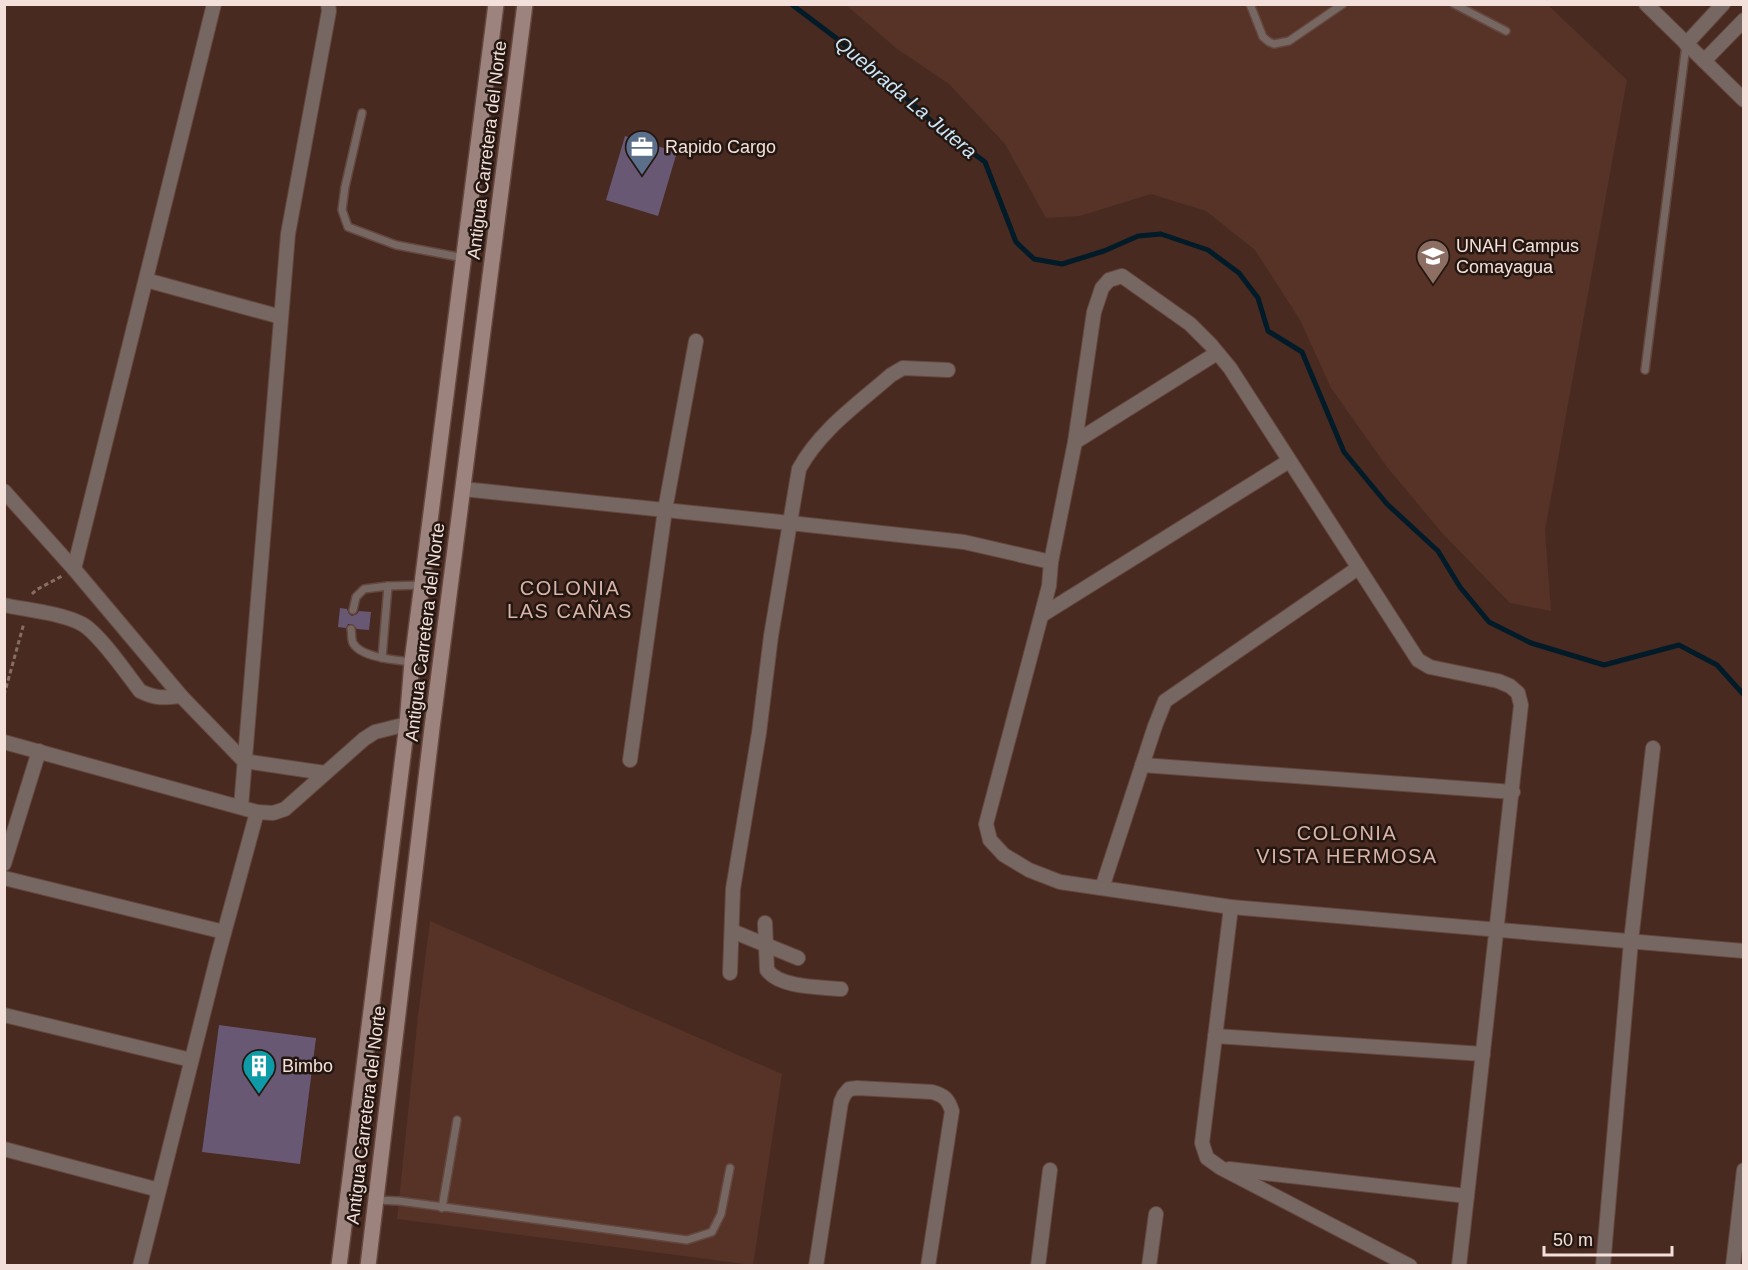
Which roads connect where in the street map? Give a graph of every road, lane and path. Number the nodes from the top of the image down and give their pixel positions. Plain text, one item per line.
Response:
1 (214, 4) edge
2 (328, 4) edge
3 (496, 4) edge
4 (525, 4) edge
5 (1250, 4) edge
6 (1343, 4) edge
7 (1454, 4) edge
8 (1646, 4) edge
9 (1723, 4) edge
10 (1743, 20) edge
11 (1506, 31) dead end
12 (1686, 44) junction
13 (1704, 61) junction
14 (1743, 100) edge
15 (362, 113) dead end
16 (464, 258) junction
17 (146, 280) junction
18 (281, 317) junction
19 (696, 340) dead end
20 (1218, 353) junction
21 (948, 370) dead end
22 (1645, 370) dead end
23 (1074, 442) junction
24 (1289, 461) junction
25 (463, 489) junction
26 (4, 491) edge
27 (665, 510) junction
28 (790, 523) junction
29 (1051, 562) junction
30 (1358, 568) junction
31 (74, 569) junction
32 (422, 585) junction
33 (388, 586) junction
34 (4, 605) edge
35 (27, 610) junction
36 (353, 610) dead end
37 (1042, 615) junction
38 (351, 629) dead end
39 (382, 658) junction
40 (412, 662) junction
41 (4, 695) edge
42 (181, 696) junction
43 (406, 724) junction
44 (4, 742) edge
45 (1653, 748) dead end
46 (39, 752) junction
47 (630, 760) dead end
48 (244, 761) junction
49 (1142, 765) junction
50 (325, 773) junction
51 (1513, 792) junction
52 (241, 807) junction
53 (257, 812) junction
54 (4, 864) edge
55 (4, 878) edge
56 (1102, 888) junction
57 (1231, 907) junction
58 (765, 923) dead end
59 (1497, 929) junction
60 (732, 931) junction
61 (224, 932) junction
62 (1631, 941) junction
63 (766, 944) junction
64 (1743, 951) edge
65 (798, 958) dead end
66 (730, 973) dead end
67 (840, 989) dead end
68 (4, 1015) edge
69 (1215, 1036) junction
70 (1483, 1054) junction
71 (191, 1060) junction
72 (457, 1120) dead end
73 (4, 1149) edge
74 (730, 1168) dead end
75 (1221, 1168) junction
76 (1050, 1170) dead end
77 (1743, 1170) edge
78 (159, 1190) junction
79 (1467, 1196) junction
80 (376, 1200) junction
81 (442, 1208) junction
82 (1156, 1214) dead end
83 (140, 1266) edge
84 (339, 1266) edge
85 (368, 1266) edge
86 (816, 1266) edge
87 (928, 1266) edge
88 (1038, 1266) edge
89 (1149, 1266) edge
90 (1410, 1266) edge
91 (1459, 1266) edge
92 (1603, 1266) edge
93 (1733, 1266) edge

1 - 17 street
2 - 18 street
3 - 16 main road, Antigua Carretera del Norte
4 - 25 main road, Antigua Carretera del Norte
5 - 6 lane
7 - 11 lane
8 - 12 street
9 - 12 street
10 - 13 street
12 - 13 street
12 - 22 lane
13 - 14 street
15 - 16 lane
16 - 32 main road, Antigua Carretera del Norte
17 - 18 street
17 - 31 street
18 - 48 street
19 - 27 street
20 - 23 street
20 - 23 street
20 - 24 street
21 - 28 street
23 - 29 street
24 - 30 street
24 - 37 street
25 - 27 street
25 - 80 main road, Antigua Carretera del Norte
26 - 31 street
27 - 28 street
27 - 47 street
28 - 29 street
28 - 60 street
29 - 37 street
30 - 49 street
30 - 51 street
31 - 35 path
31 - 42 street
32 - 33 lane
32 - 40 main road, Antigua Carretera del Norte
33 - 36 lane
33 - 39 lane
34 - 35 street
35 - 41 path
35 - 42 street
37 - 56 street
38 - 39 lane
39 - 40 lane
40 - 43 main road, Antigua Carretera del Norte
42 - 48 street
43 - 50 street
43 - 84 main road, Antigua Carretera del Norte
44 - 46 street
45 - 62 street
46 - 52 street
46 - 54 street
48 - 50 street
48 - 52 street
49 - 51 street
49 - 56 street
50 - 53 street
51 - 59 street
52 - 53 street
53 - 61 street
55 - 61 street
56 - 57 street
57 - 59 street
57 - 69 street
58 - 63 street
59 - 62 street
59 - 70 street
60 - 63 street
60 - 66 street
61 - 71 street
62 - 64 street
62 - 92 street
63 - 65 street
63 - 67 street
68 - 71 street
69 - 70 street
69 - 75 street
70 - 79 street
71 - 78 street
72 - 81 lane
73 - 78 street
74 - 81 lane
75 - 79 street
75 - 90 street
76 - 88 street
77 - 93 street
78 - 83 street
79 - 91 street
80 - 81 lane
80 - 85 main road, Antigua Carretera del Norte
82 - 89 street
86 - 87 street

